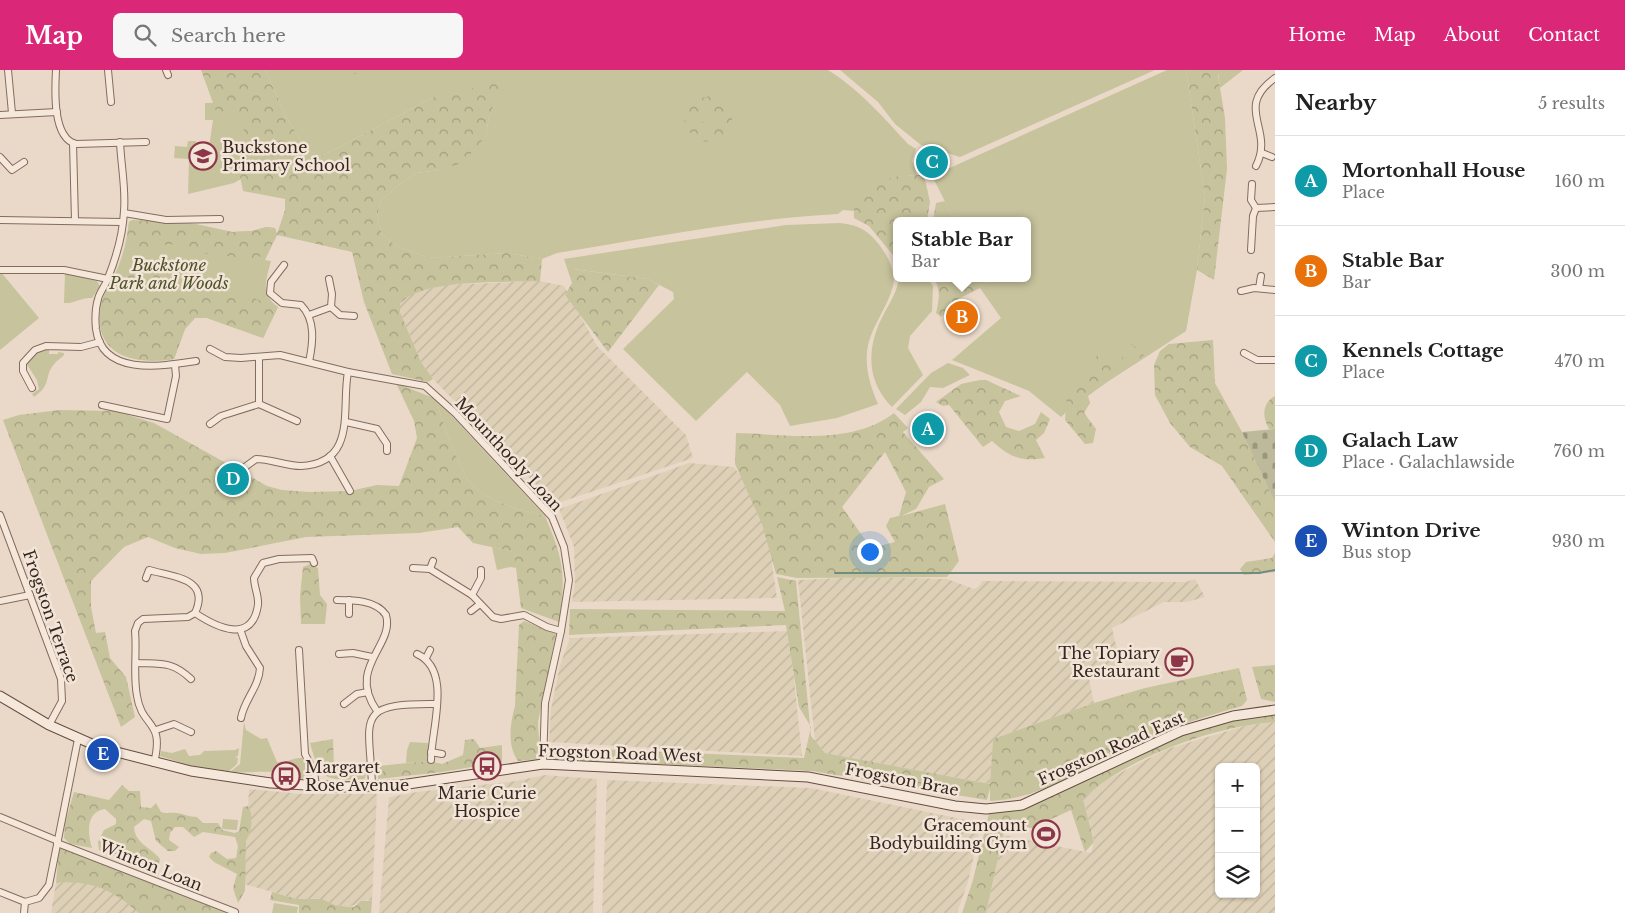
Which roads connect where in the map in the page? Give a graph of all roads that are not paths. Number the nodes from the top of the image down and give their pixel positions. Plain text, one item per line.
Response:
1 (8, 70) edge
2 (56, 70) edge
3 (108, 70) edge
4 (1275, 78) edge
5 (111, 102) dead end
6 (57, 112) junction
7 (12, 113) junction
8 (0, 115) edge
9 (120, 142) junction
10 (146, 142) dead end
11 (73, 143) junction
12 (1262, 153) junction
13 (0, 157) edge
14 (1272, 157) dead end
15 (24, 162) dead end
16 (1256, 166) dead end
17 (1252, 184) dead end
18 (1275, 207) edge
19 (1256, 208) junction
20 (124, 213) junction
21 (0, 220) edge
22 (221, 220) dead end
23 (75, 221) junction
24 (122, 222) junction
25 (1251, 250) dead end
26 (284, 265) dead end
27 (0, 270) edge
28 (1261, 276) dead end
29 (108, 279) junction
30 (330, 279) dead end
31 (1259, 288) junction
32 (1275, 290) edge
33 (1241, 291) dead end
34 (331, 307) junction
35 (309, 315) junction
36 (354, 316) dead end
37 (100, 342) junction
38 (210, 349) dead end
39 (1244, 353) dead end
40 (259, 357) junction
41 (1275, 360) edge
42 (196, 361) dead end
43 (309, 362) junction
44 (175, 365) junction
45 (348, 372) junction
46 (32, 388) dead end
47 (259, 404) junction
48 (102, 405) dead end
49 (297, 422) dead end
50 (346, 422) junction
51 (210, 424) dead end
52 (387, 451) dead end
53 (330, 456) junction
54 (245, 467) dead end
55 (350, 491) dead end
56 (0, 515) edge
57 (434, 561) dead end
58 (314, 563) dead end
59 (413, 568) dead end
60 (430, 568) junction
61 (481, 570) dead end
62 (146, 578) dead end
63 (30, 595) junction
64 (472, 595) junction
65 (337, 600) dead end
66 (349, 600) junction
67 (0, 601) edge
68 (480, 604) junction
69 (471, 611) dead end
70 (195, 613) junction
71 (349, 614) dead end
72 (240, 629) junction
73 (561, 631) junction
74 (299, 650) dead end
75 (430, 650) dead end
76 (417, 654) dead end
77 (344, 655) dead end
78 (372, 657) junction
79 (426, 658) junction
80 (137, 663) junction
81 (192, 679) dead end
82 (368, 692) junction
83 (0, 696) edge
84 (344, 704) dead end
85 (436, 704) junction
86 (1275, 710) edge
87 (377, 711) junction
88 (241, 718) dead end
89 (49, 725) junction
90 (156, 730) junction
91 (191, 732) dead end
92 (78, 739) junction
93 (431, 752) junction
94 (442, 754) dead end
95 (431, 760) dead end
96 (154, 763) junction
97 (543, 764) junction
98 (808, 777) joint
99 (316, 786) junction
100 (372, 786) junction
101 (990, 809) joint
102 (0, 817) edge
103 (57, 842) junction
104 (0, 892) edge
105 (25, 902) junction
106 (235, 912) edge
107 (24, 913) edge

1 - 7 street
2 - 6 street
3 - 5 street
4 - 12 street
6 - 7 street
6 - 11 street
7 - 8 street
9 - 10 street
9 - 11 street
9 - 20 street
11 - 23 street
12 - 14 street
12 - 16 street
13 - 15 street
17 - 19 street
18 - 19 street
19 - 25 street
20 - 22 street
20 - 24 street
21 - 23 street
23 - 24 street
24 - 29 street
26 - 35 street
27 - 29 street
28 - 31 street
29 - 37 street
30 - 34 street
31 - 32 street
31 - 33 street
34 - 35 street
34 - 36 street
35 - 43 street
37 - 44 street
37 - 46 street
38 - 40 street, Mounthooly Loan
39 - 41 street
40 - 43 street, Mounthooly Loan
40 - 47 street
42 - 44 street
43 - 45 street, Mounthooly Loan
44 - 48 street
45 - 50 street
45 - 73 street, Mounthooly Loan
47 - 49 street
47 - 51 street
50 - 52 street
50 - 53 street
53 - 54 street
53 - 55 street
56 - 63 street, Frogston Terrace
57 - 60 street
58 - 72 street
59 - 60 street
60 - 64 street
61 - 64 street
62 - 70 street
63 - 67 street
63 - 89 street, Frogston Terrace
64 - 68 street
65 - 66 street
66 - 71 street
66 - 78 street
68 - 69 street
68 - 73 street
70 - 72 street
70 - 80 street
72 - 88 street
73 - 97 street, Mounthooly Loan
74 - 99 street
75 - 79 street
76 - 79 street
77 - 78 street
78 - 82 street
79 - 85 street
80 - 81 street
80 - 90 street
82 - 84 street
82 - 87 street
83 - 89 main road, Frogston Road West
85 - 87 street
85 - 93 street
86 - 101 main road, Frogston Road East
87 - 100 street
89 - 92 main road, Frogston Road West
90 - 91 street
90 - 96 street
92 - 96 main road, Frogston Road West
92 - 103 street
93 - 94 street
93 - 95 street
96 - 99 main road, Frogston Road West
97 - 98 main road, Frogston Road West
97 - 100 main road, Frogston Road West
98 - 101 main road, Frogston Brae
99 - 100 main road, Frogston Road West
102 - 103 street, Winton Loan
103 - 105 street
103 - 106 street, Winton Loan
104 - 105 street
105 - 107 street

